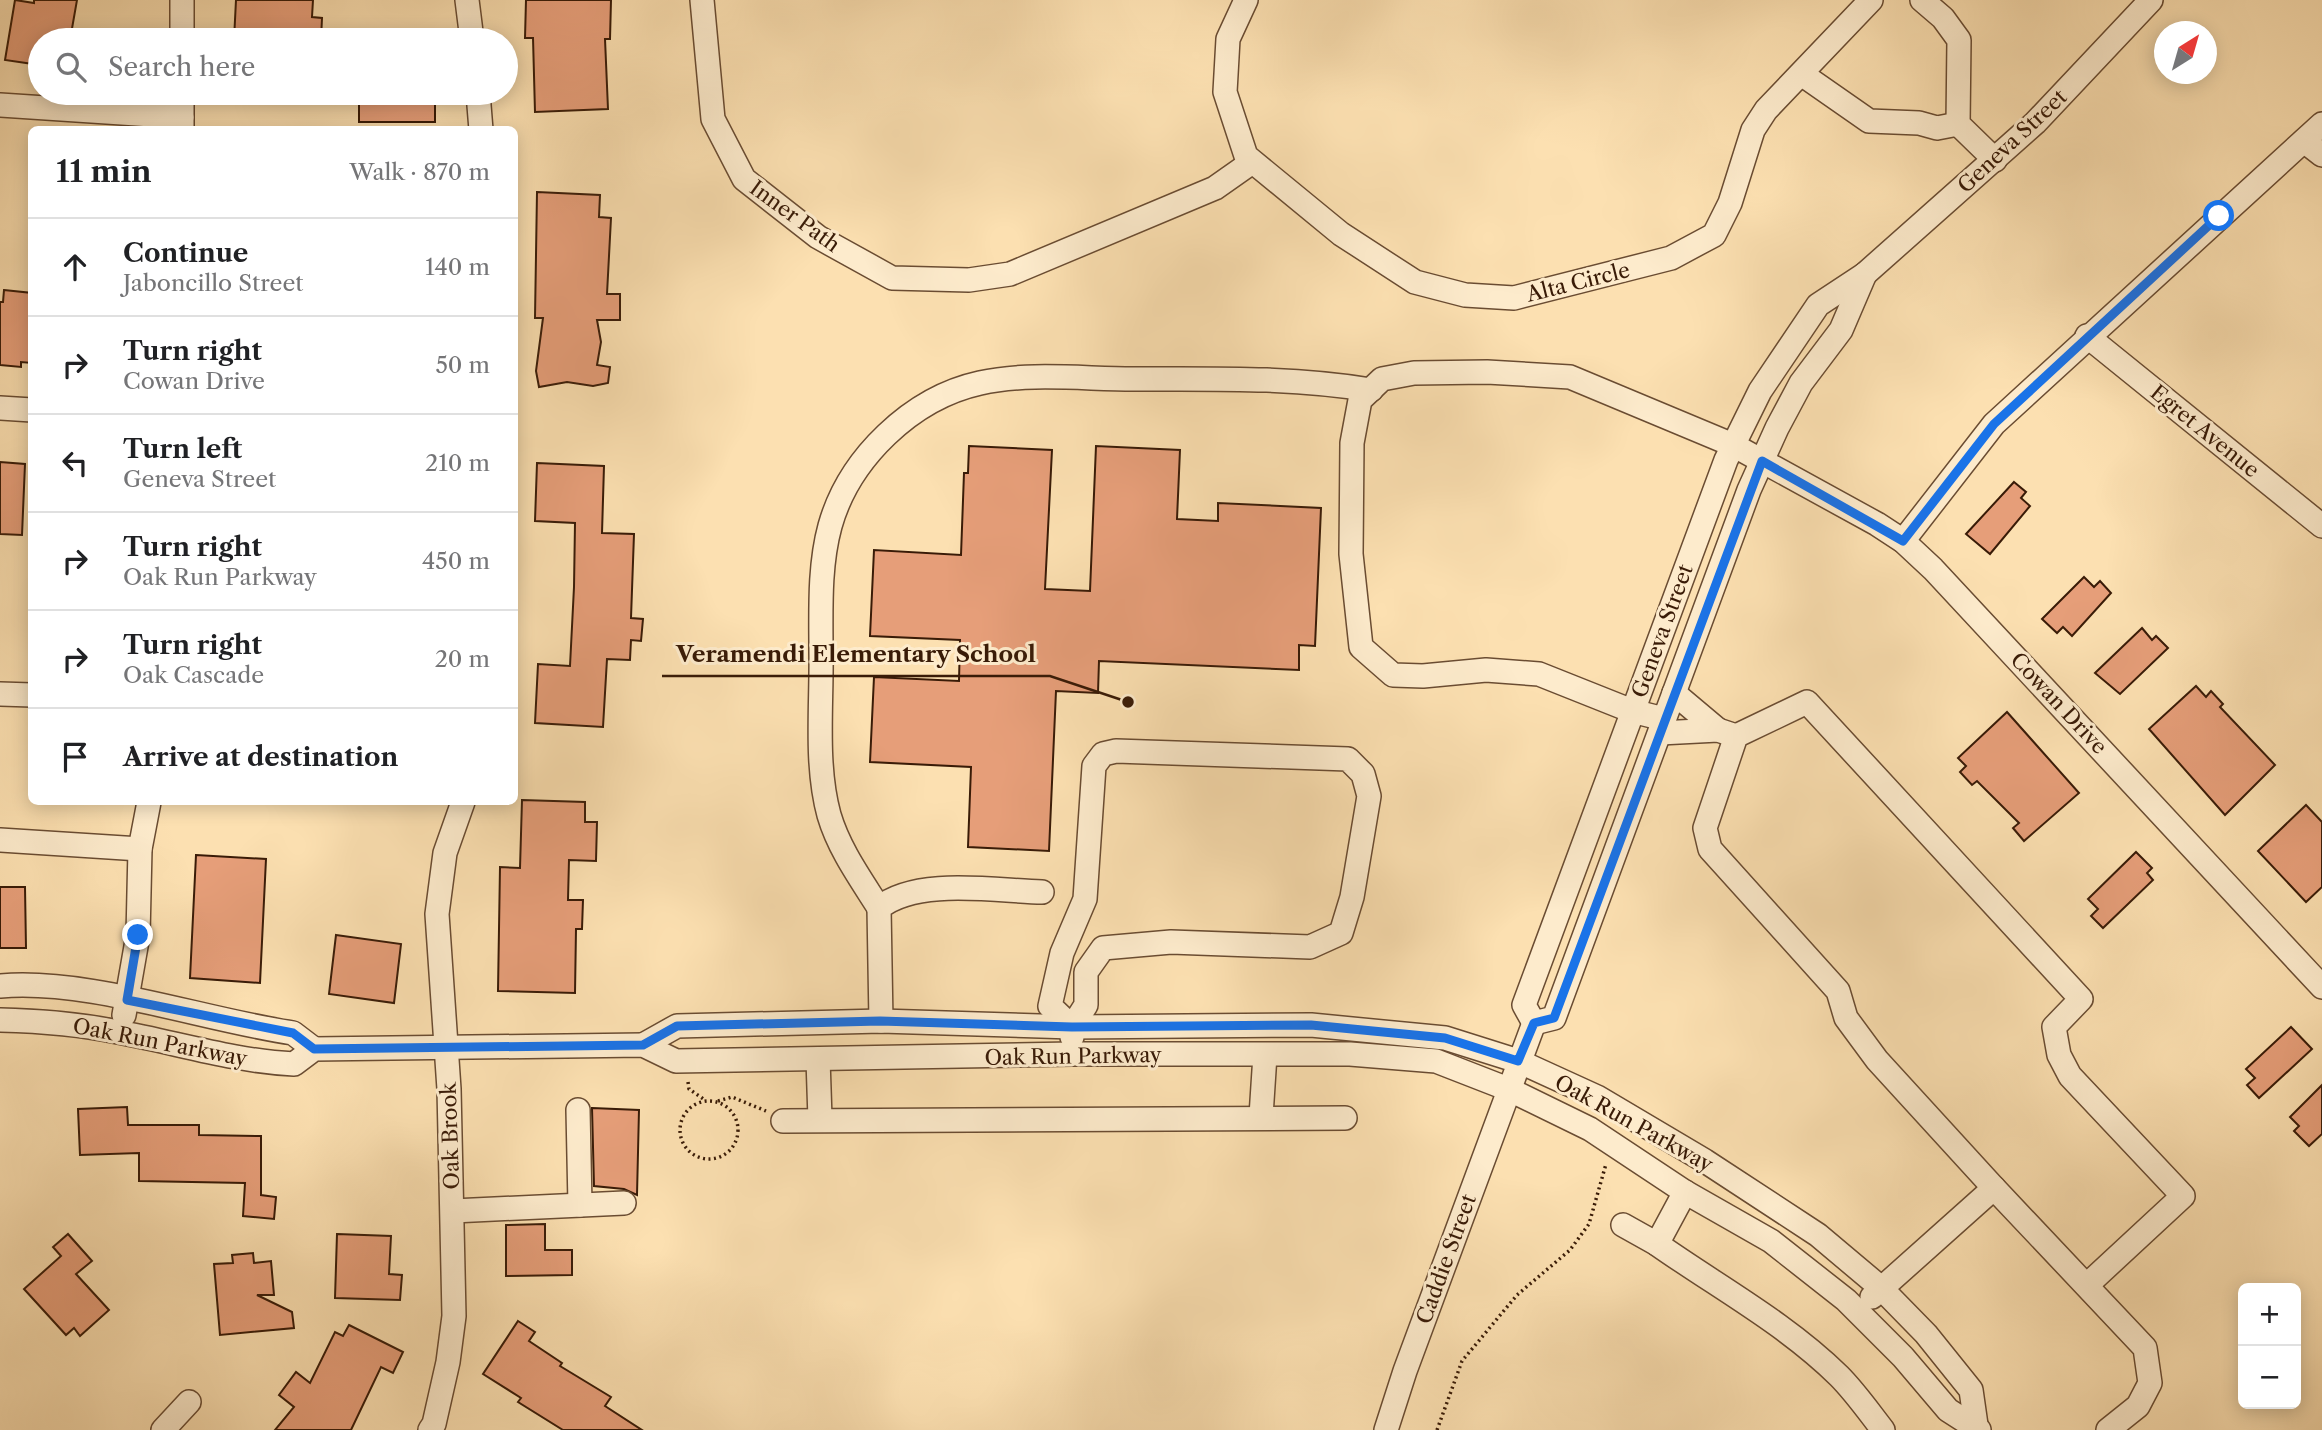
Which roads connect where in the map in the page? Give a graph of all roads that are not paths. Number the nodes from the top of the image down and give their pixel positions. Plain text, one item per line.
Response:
1 (182, 0) edge
2 (467, 0) edge
3 (702, 0) edge
4 (1247, 0) edge
5 (1871, 0) edge
6 (1922, 0) edge
7 (2151, 0) edge
8 (182, 28) edge
9 (470, 28) edge
10 (1803, 75) junction
11 (0, 105) edge
12 (182, 105) edge
13 (479, 105) edge
14 (182, 123) edge
15 (1958, 124) junction
16 (2322, 124) edge
17 (481, 126) edge
18 (2304, 141) junction
19 (2322, 155) edge
20 (1995, 160) junction
21 (1252, 162) junction
22 (1865, 274) junction
23 (2087, 337) junction
24 (1371, 390) junction
25 (0, 408) edge
26 (28, 410) edge
27 (1733, 445) junction
28 (1762, 461) junction
29 (2322, 526) edge
30 (1903, 541) junction
31 (1674, 693) junction
32 (0, 694) edge
33 (28, 695) edge
34 (1632, 711) junction
35 (1662, 726) junction
36 (1727, 733) junction
37 (148, 805) edge
38 (462, 805) edge
39 (0, 840) edge
40 (140, 849) junction
41 (1042, 892) dead end
42 (879, 908) junction
43 (0, 986) edge
44 (2322, 987) edge
45 (127, 1000) junction
46 (0, 1020) edge
47 (880, 1021) junction
48 (1534, 1023) junction
49 (1072, 1027) junction
50 (120, 1032) junction
51 (446, 1045) junction
52 (643, 1045) junction
53 (314, 1049) junction
54 (1072, 1054) junction
55 (1265, 1055) junction
56 (818, 1059) junction
57 (1518, 1061) junction
58 (1508, 1089) junction
59 (578, 1110) dead end
60 (1261, 1116) junction
61 (1345, 1118) dead end
62 (820, 1119) junction
63 (783, 1121) road end
64 (1994, 1188) junction
65 (1685, 1192) junction
66 (624, 1203) dead end
67 (580, 1205) junction
68 (453, 1211) junction
69 (1623, 1225) dead end
70 (1657, 1244) junction
71 (2087, 1285) junction
72 (1881, 1288) junction
73 (1857, 1311) junction
74 (189, 1402) dead end
75 (436, 1428) edge
76 (1977, 1428) edge
77 (163, 1430) edge
78 (1386, 1430) edge
79 (1883, 1430) edge
80 (2108, 1430) edge

1 - 8 street
2 - 9 street
3 - 21 street, Inner Path
4 - 21 street, Alta Circle
5 - 10 street, Alta Circle
6 - 15 street
7 - 20 street, Geneva Street
10 - 15 street
10 - 21 street, Alta Circle
11 - 14 street
12 - 14 street
13 - 17 street
15 - 20 street
16 - 18 street
18 - 19 street
18 - 23 street
20 - 22 street, Geneva Street
22 - 27 street, Geneva Street
22 - 28 street, Geneva Street
23 - 29 street, Egret Avenue
23 - 30 street
24 - 27 street, Cowan Drive
24 - 34 street
24 - 42 street
25 - 26 street
27 - 28 street, Cowan Drive
27 - 34 street, Geneva Street
28 - 30 street, Cowan Drive
28 - 31 street, Geneva Street
30 - 44 street, Cowan Drive
31 - 35 street, Geneva Street
31 - 36 street
32 - 33 street
34 - 35 street
34 - 48 street, Geneva Street
35 - 36 street
35 - 48 street, Geneva Street
36 - 64 street
36 - 71 street
37 - 40 street
38 - 51 street, Oak Brook
39 - 40 street
40 - 45 street
41 - 42 street
42 - 47 street
43 - 45 street, Oak Run Parkway
45 - 50 street
45 - 53 street, Oak Run Parkway
46 - 50 street, Oak Run Parkway
47 - 49 street, Oak Run Parkway
47 - 52 street, Oak Run Parkway
48 - 57 street
49 - 49 street
49 - 54 street
49 - 57 street, Oak Run Parkway
50 - 53 street, Oak Run Parkway
51 - 52 street, Oak Run Parkway
51 - 53 street, Oak Run Parkway
51 - 68 street, Oak Brook
52 - 56 street, Oak Run Parkway
54 - 55 street, Oak Run Parkway
54 - 56 street, Oak Run Parkway
55 - 58 street, Oak Run Parkway
55 - 60 street
56 - 62 street
57 - 58 street
57 - 72 street, Oak Run Parkway
58 - 65 street, Oak Run Parkway
58 - 78 street, Caddie Street
59 - 67 street
60 - 61 street
60 - 62 street
62 - 63 street
64 - 71 street
64 - 72 street
65 - 70 street
65 - 73 street, Oak Run Parkway
66 - 67 street
67 - 68 street
68 - 75 street, Oak Brook
69 - 70 street
70 - 79 street
71 - 80 street
72 - 73 street
72 - 76 street, Oak Run Parkway
73 - 76 street, Oak Run Parkway
74 - 77 street

